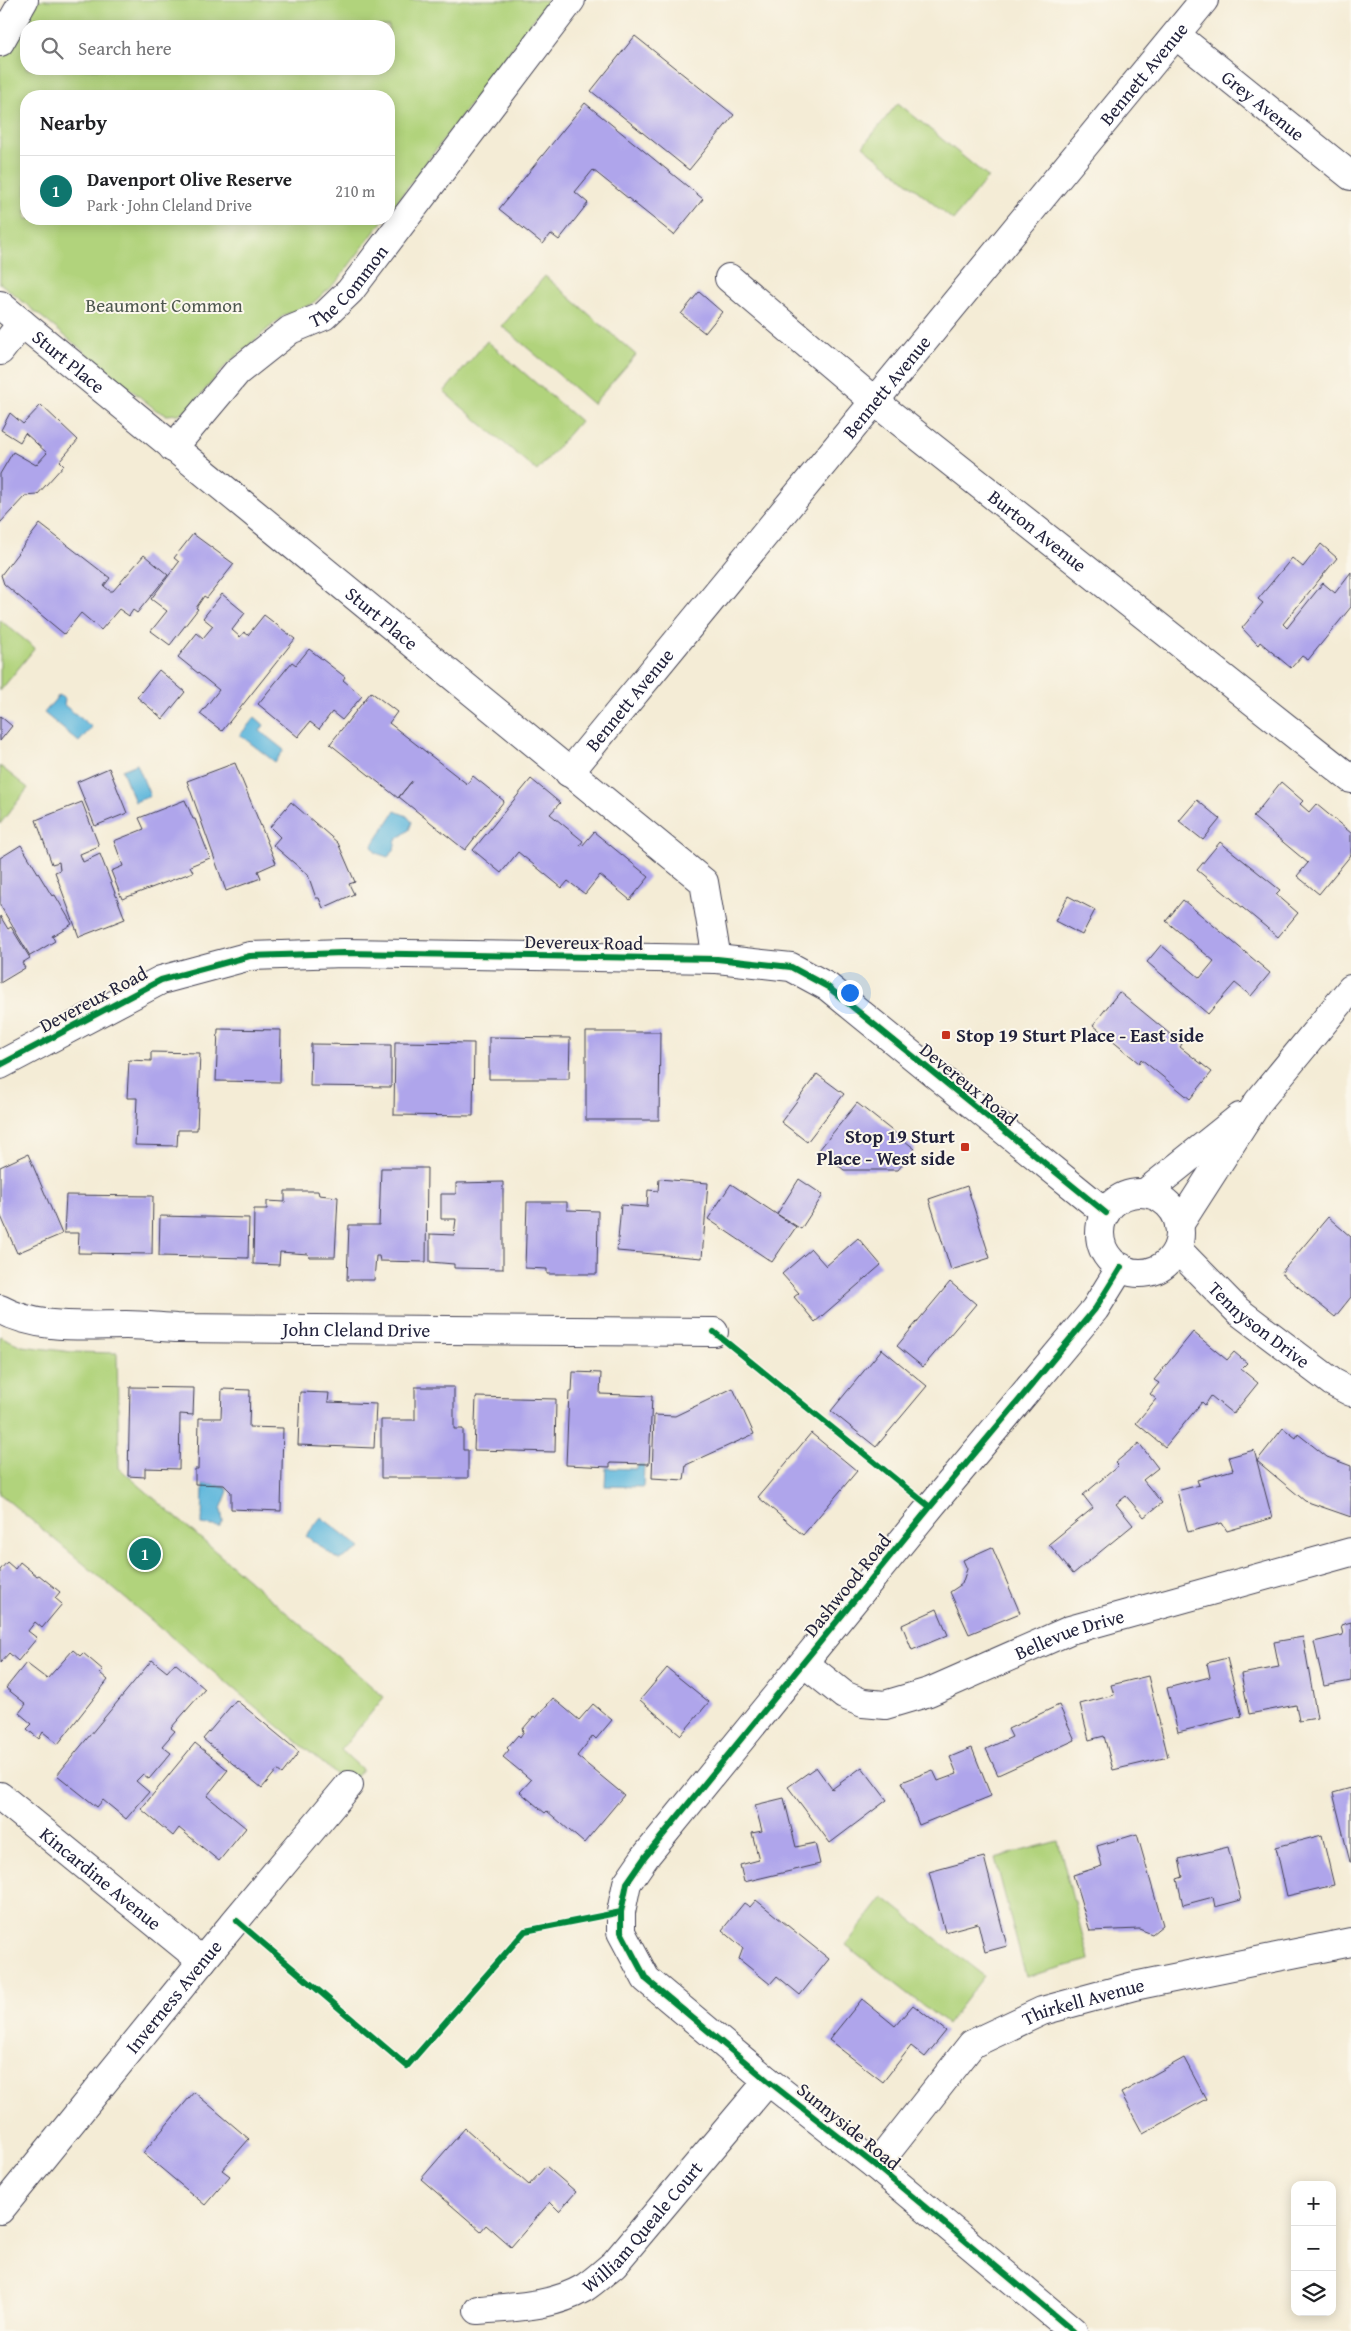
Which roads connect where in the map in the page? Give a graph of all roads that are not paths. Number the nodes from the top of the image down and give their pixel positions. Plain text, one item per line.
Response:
1 (24, 0) edge
2 (571, 0) edge
3 (1204, 0) edge
4 (1176, 35) junction
5 (0, 42) edge
6 (1351, 176) edge
7 (729, 278) dead end
8 (0, 305) edge
9 (22, 323) junction
10 (0, 351) edge
11 (874, 401) junction
12 (173, 448) junction
13 (569, 773) junction
14 (1351, 779) edge
15 (717, 959) junction
16 (1351, 988) edge
17 (0, 1065) edge
18 (1258, 1102) junction
19 (1146, 1193) junction
20 (1106, 1213) junction
21 (1178, 1237) junction
22 (1121, 1268) junction
23 (0, 1309) edge
24 (714, 1332) dead end
25 (1351, 1392) edge
26 (1351, 1552) edge
27 (804, 1662) junction
28 (349, 1786) dead end
29 (0, 1796) edge
30 (622, 1932) joint
31 (1351, 1942) edge
32 (202, 1961) junction
33 (768, 2081) junction
34 (876, 2166) junction
35 (0, 2210) edge
36 (478, 2310) dead end
37 (1073, 2331) edge

1 - 5 street
2 - 12 street, The Common
3 - 4 street, Bennett Avenue
4 - 6 street, Grey Avenue
4 - 11 street, Bennett Avenue
7 - 11 street, Burton Avenue
8 - 9 street, Sturt Place
9 - 10 street
9 - 12 street, Sturt Place
11 - 13 street, Bennett Avenue
11 - 14 street, Burton Avenue
12 - 13 street, Sturt Place
13 - 15 street, Sturt Place
15 - 17 street, Devereux Road
15 - 20 street, Devereux Road
16 - 18 street
18 - 19 street
18 - 21 street
19 - 20 street
19 - 21 street
20 - 22 street
21 - 22 street
21 - 25 street, Tennyson Drive
22 - 27 street, Dashwood Road
23 - 24 street, John Cleland Drive
26 - 27 street, Bellevue Drive
27 - 30 street, Dashwood Road
28 - 32 street, Inverness Avenue
29 - 32 street, Kincardine Avenue
30 - 33 street, Sunnyside Road
31 - 34 street, Thirkell Avenue
32 - 35 street, Inverness Avenue
33 - 34 street, Sunnyside Road
33 - 36 street, William Queale Court
34 - 37 street, Sunnyside Road

